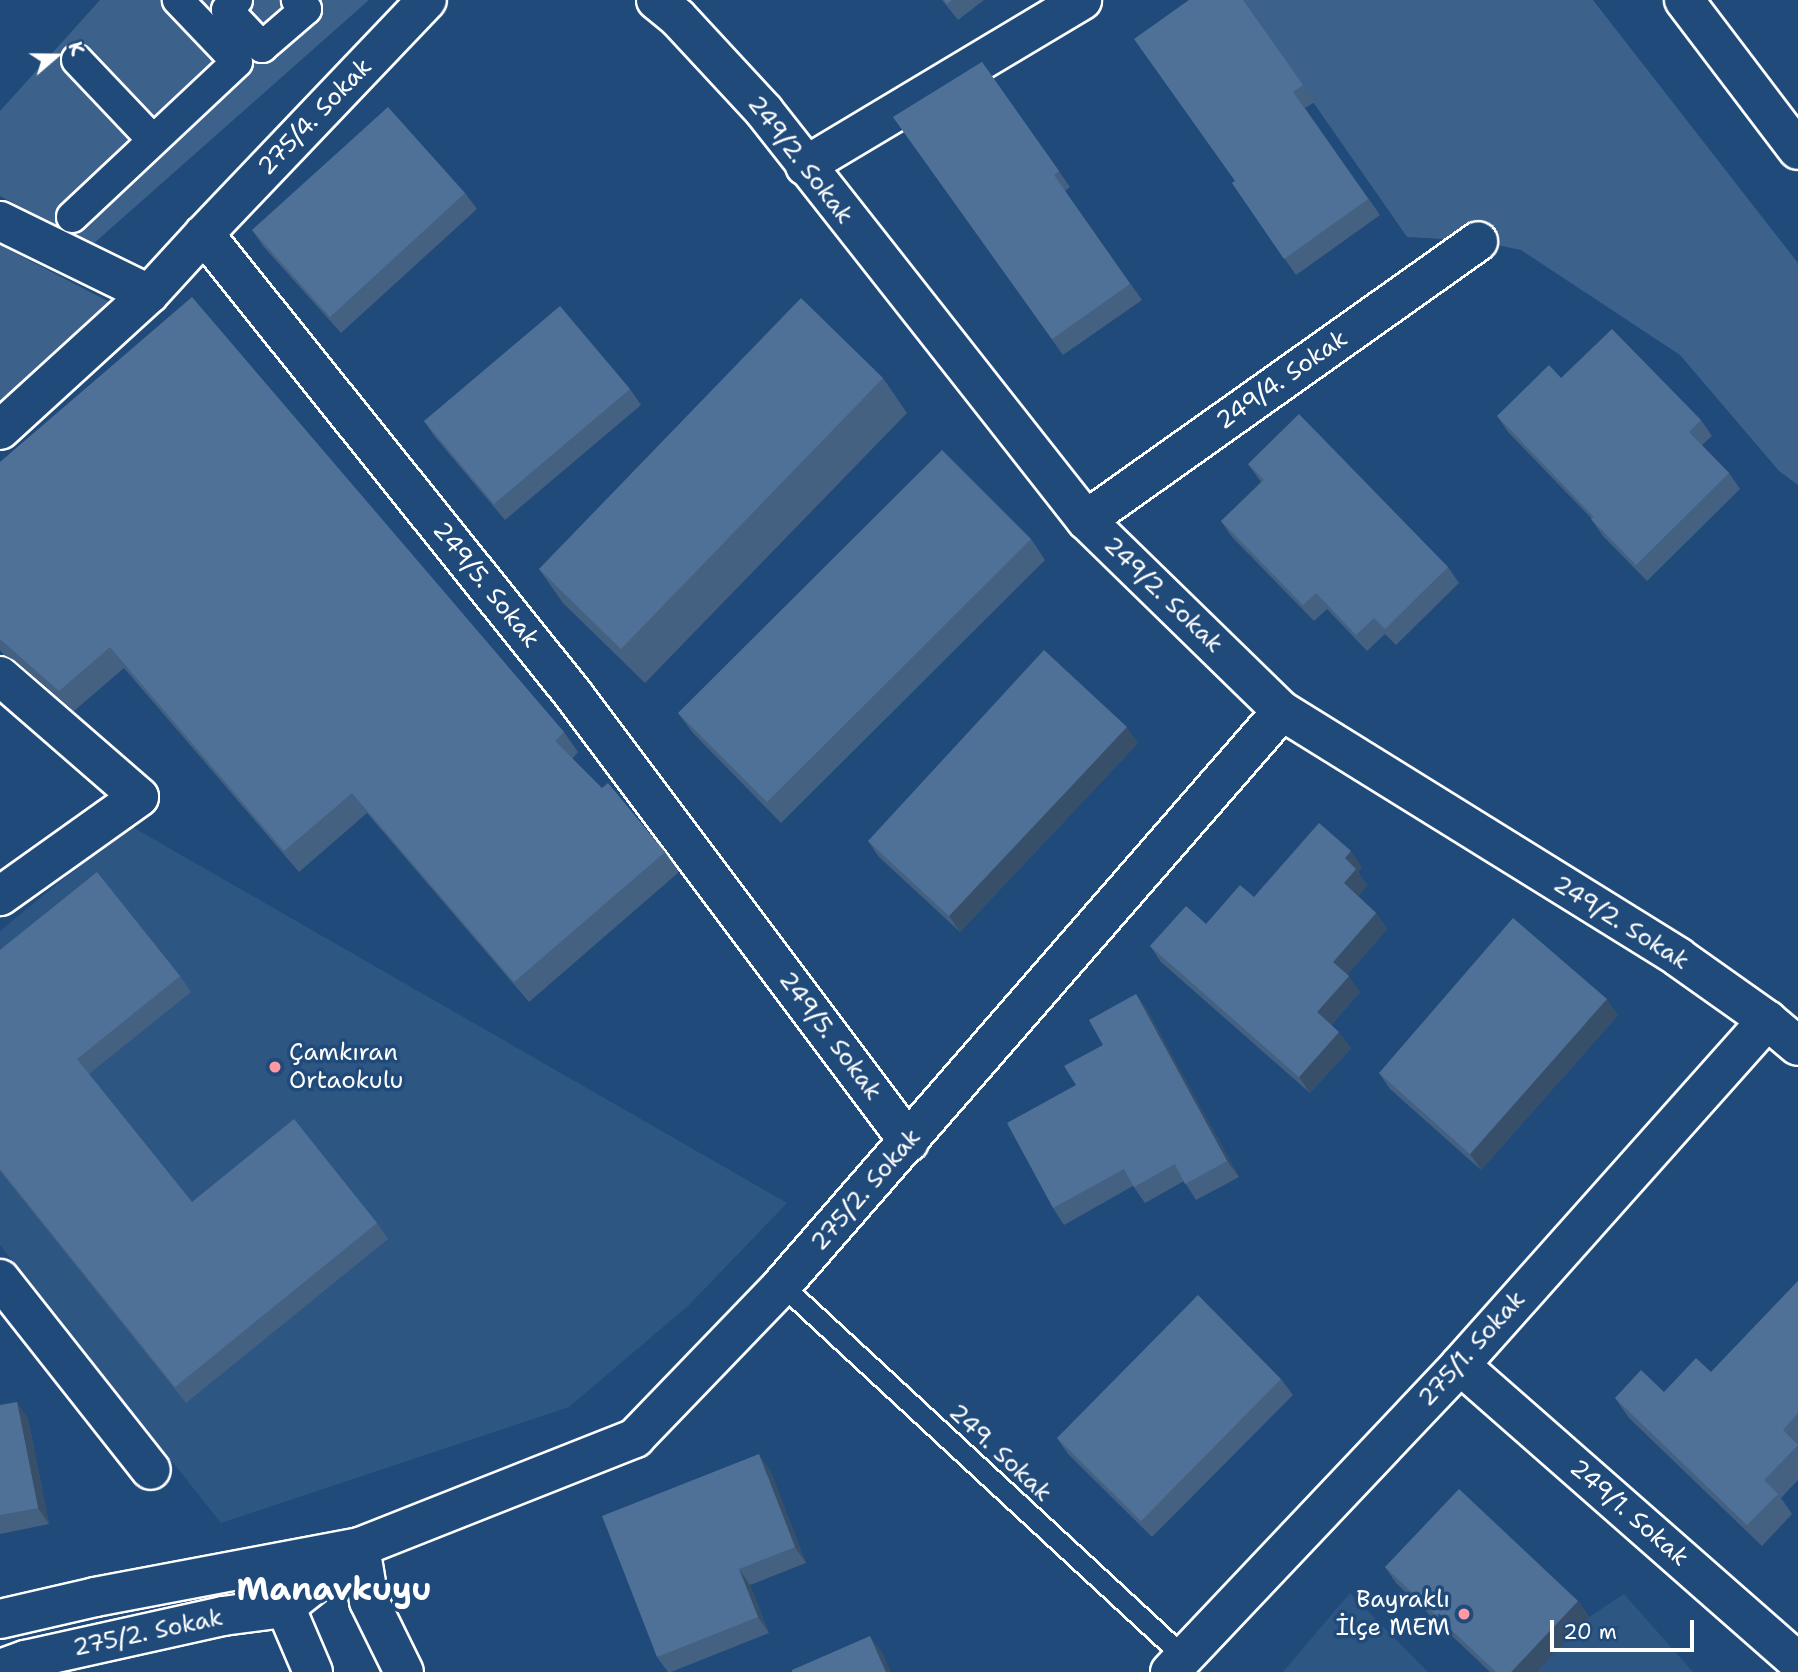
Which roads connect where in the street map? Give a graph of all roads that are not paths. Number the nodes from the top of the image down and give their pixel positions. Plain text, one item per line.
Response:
1 (178, 0) edge
2 (237, 0) edge
3 (427, 0) edge
4 (656, 0) edge
5 (1082, 0) edge
6 (1684, 0) edge
7 (294, 22) edge
8 (237, 41) junction
9 (77, 60) dead end
10 (152, 139) junction
11 (1798, 150) edge
12 (805, 166) junction
13 (72, 217) dead end
14 (0, 221) edge
15 (204, 234) junction
16 (1478, 241) dead end
17 (149, 294) junction
18 (0, 430) edge
19 (1086, 520) junction
20 (0, 676) edge
21 (1282, 711) junction
22 (0, 896) edge
23 (1767, 1020) junction
24 (1798, 1046) edge
25 (909, 1142) junction
26 (0, 1279) edge
27 (782, 1285) junction
28 (1460, 1365) junction
29 (151, 1470) dead end
30 (360, 1547) junction
31 (268, 1565) junction
32 (284, 1608) junction
33 (0, 1619) edge
34 (1798, 1662) edge
35 (1177, 1664) edge
36 (0, 1669) edge
37 (313, 1672) edge
38 (404, 1672) edge

1 - 8 street
2 - 8 street
3 - 15 street, 275/4. Sokak
4 - 12 street, 249/2. Sokak
5 - 12 street
6 - 11 street
7 - 8 street
8 - 10 street
9 - 10 street
10 - 13 street
12 - 19 street, 249/2. Sokak
14 - 17 street
15 - 17 street
15 - 25 street, 249/5. Sokak
16 - 19 street, 249/4. Sokak
17 - 18 street
19 - 21 street, 249/2. Sokak
20 - 22 street
21 - 23 street, 249/2. Sokak
21 - 25 street, 275/2. Sokak
23 - 24 street, 249/2. Sokak
23 - 28 street, 275/1. Sokak
25 - 27 street, 275/2. Sokak
26 - 29 street
27 - 30 street, 275/2. Sokak
27 - 35 lane, 249. Sokak
28 - 34 street, 249/1. Sokak
28 - 35 street, 275/1. Sokak
30 - 31 street, 275/2. Sokak
30 - 32 street, 275/2. Sokak
30 - 38 street
31 - 32 street
31 - 33 street, 275/2. Sokak
32 - 36 street, 275/2. Sokak
32 - 37 street

